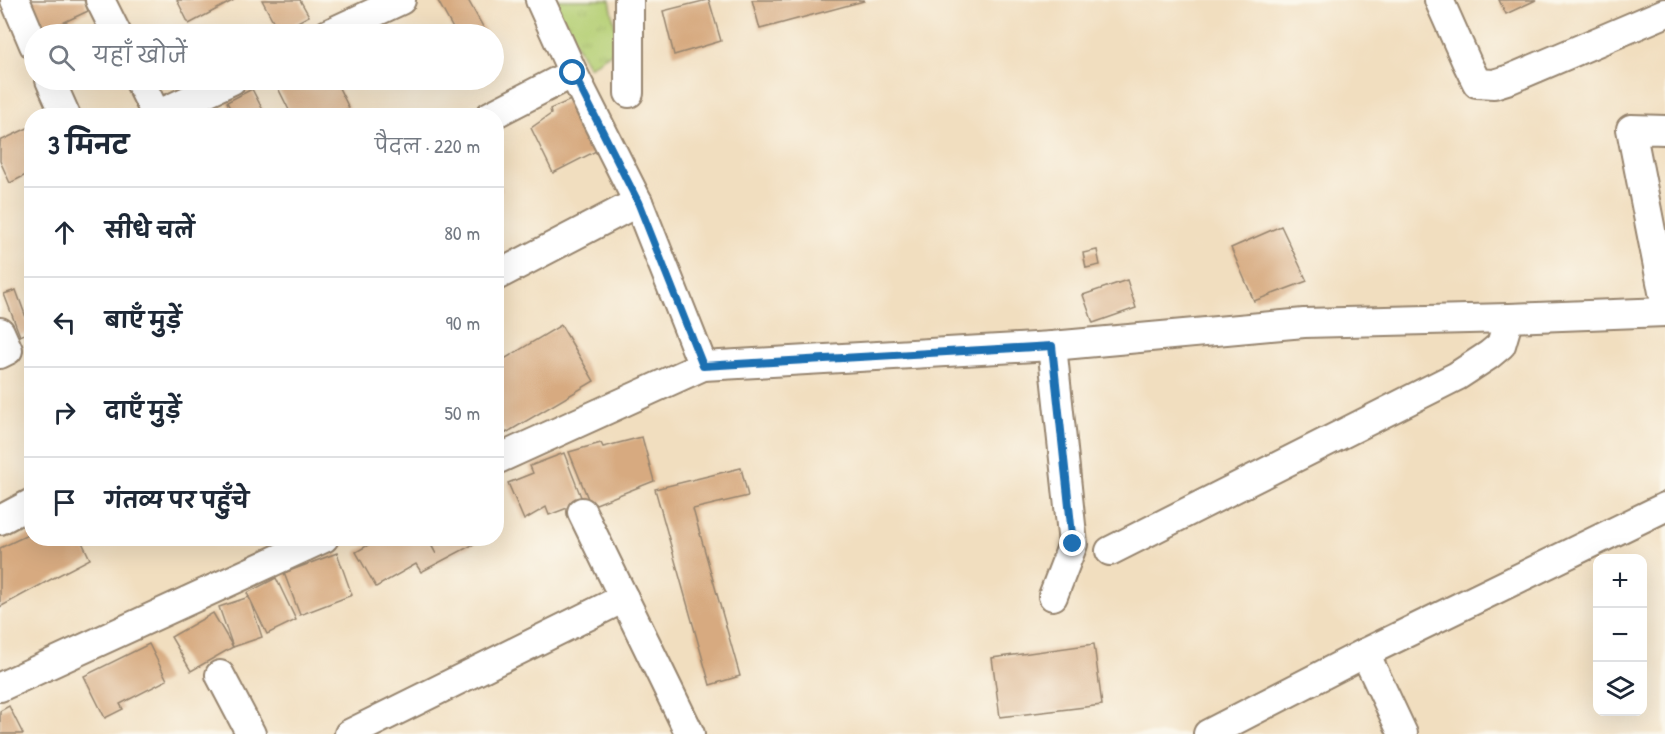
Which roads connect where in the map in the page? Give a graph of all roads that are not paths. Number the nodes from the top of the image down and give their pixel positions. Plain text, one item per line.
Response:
1 (15, 0) edge
2 (100, 0) edge
3 (401, 0) edge
4 (540, 0) edge
5 (629, 0) edge
6 (1439, 0) edge
7 (1665, 13) edge
8 (25, 24) edge
9 (112, 24) edge
10 (349, 24) edge
11 (573, 73) junction
12 (54, 90) edge
13 (145, 90) edge
14 (211, 90) edge
15 (629, 93) dead end
16 (62, 108) edge
17 (154, 108) edge
18 (172, 108) edge
19 (504, 109) edge
20 (1665, 130) edge
21 (638, 202) junction
22 (504, 272) edge
23 (1665, 302) edge
24 (1665, 312) edge
25 (1509, 318) junction
26 (1052, 346) junction
27 (703, 366) junction
28 (504, 456) edge
29 (24, 507) edge
30 (1665, 507) edge
31 (582, 512) dead end
32 (0, 520) edge
33 (306, 546) edge
34 (1110, 551) dead end
35 (1053, 596) dead end
36 (624, 598) junction
37 (1365, 652) junction
38 (220, 675) dead end
39 (2, 680) edge
40 (251, 734) edge
41 (349, 734) edge
42 (690, 734) edge
43 (1208, 734) edge
44 (1403, 734) edge

1 - 8 street
2 - 9 street
3 - 10 street
4 - 11 street
5 - 15 street
6 - 7 street
11 - 19 street
11 - 21 street
12 - 16 street
13 - 17 street
14 - 18 street
20 - 23 street
21 - 22 street
21 - 27 street
24 - 25 street
25 - 26 street
25 - 34 street
26 - 27 street
26 - 35 street
27 - 28 street
29 - 32 street
30 - 37 street
31 - 36 street
33 - 39 street
36 - 41 street
36 - 42 street
37 - 43 street
37 - 44 street
38 - 40 street

